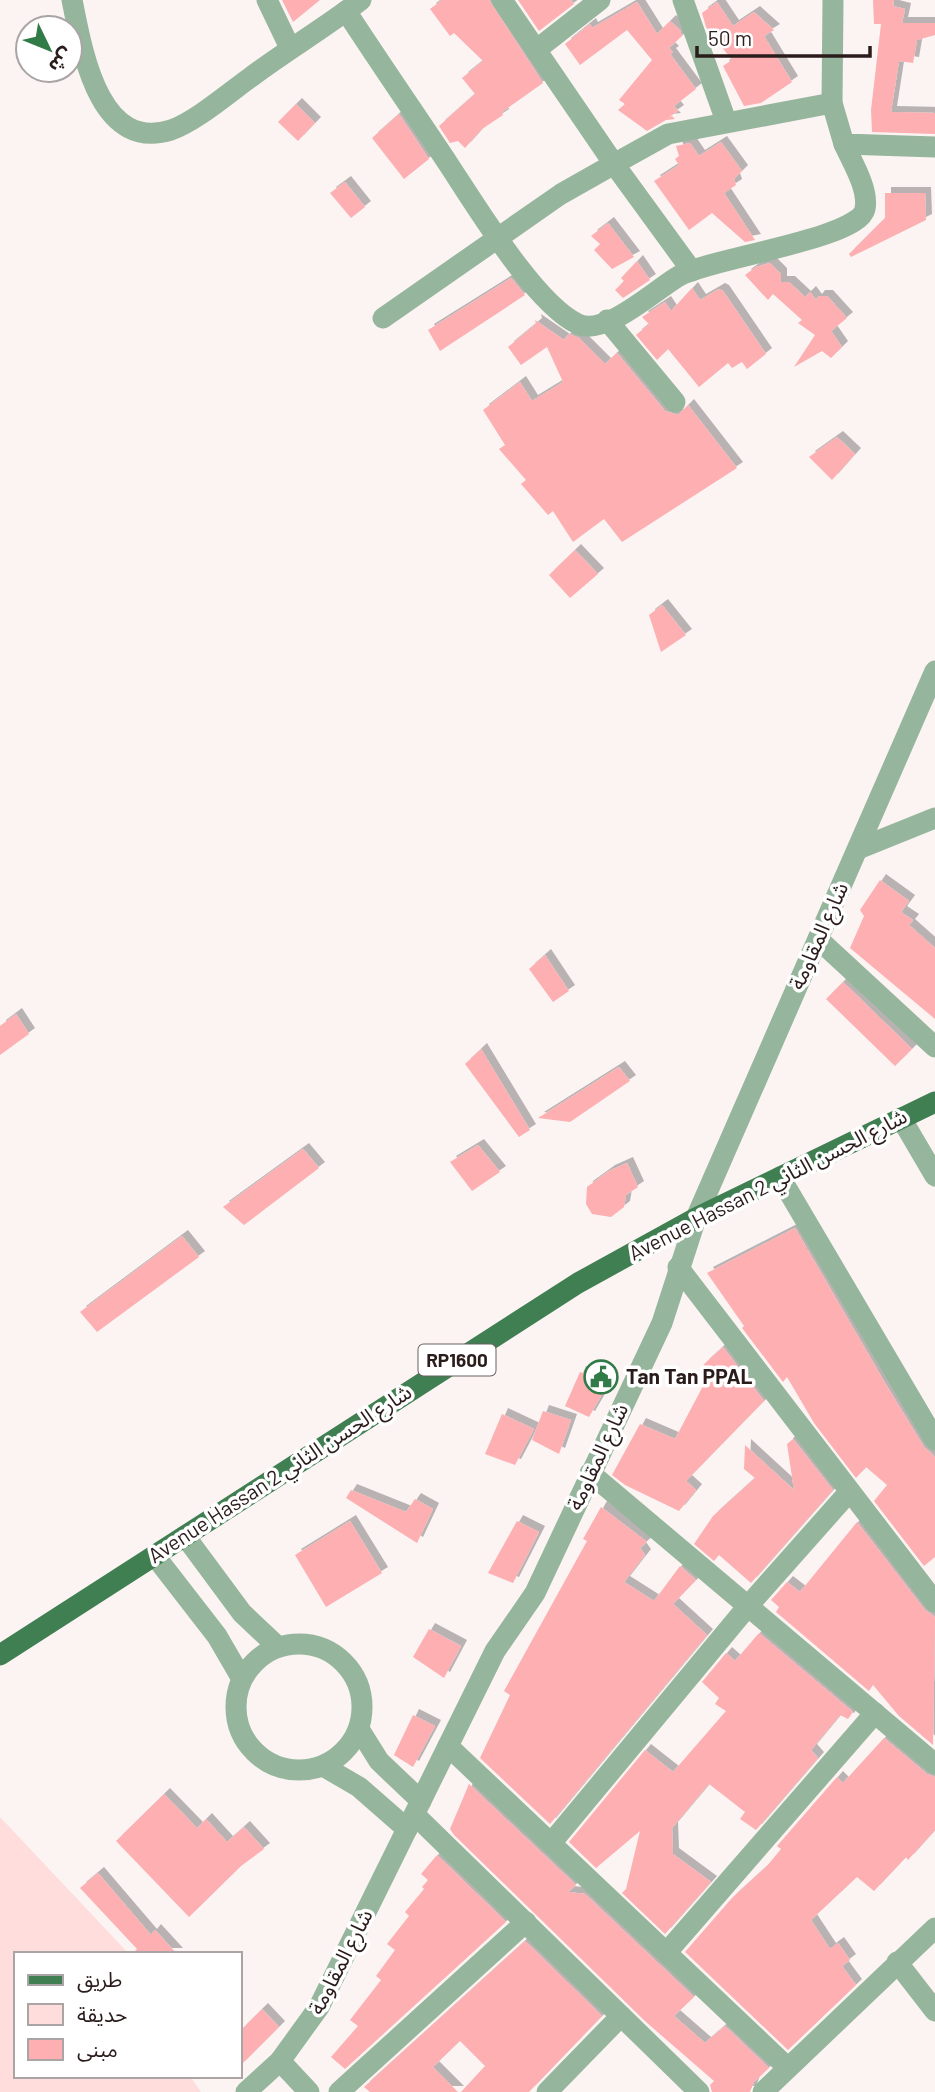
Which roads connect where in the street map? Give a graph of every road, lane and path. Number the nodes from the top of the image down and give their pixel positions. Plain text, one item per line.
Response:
1 (72, 0) edge
2 (267, 0) edge
3 (502, 0) edge
4 (600, 0) edge
5 (684, 0) edge
6 (833, 0) edge
7 (354, 6) edge
8 (290, 48) junction
9 (536, 50) junction
10 (832, 103) junction
11 (726, 121) junction
12 (844, 144) junction
13 (935, 147) edge
14 (614, 164) junction
15 (497, 238) junction
16 (692, 271) junction
17 (383, 318) dead end
18 (607, 320) junction
19 (675, 401) dead end
20 (935, 671) edge
21 (935, 818) edge
22 (858, 849) junction
23 (818, 939) junction
24 (935, 1047) edge
25 (935, 1102) edge
26 (901, 1118) junction
27 (935, 1176) edge
28 (780, 1177) junction
29 (696, 1218) junction
30 (678, 1267) junction
31 (935, 1440) edge
32 (590, 1473) junction
33 (849, 1492) junction
34 (185, 1536) junction
35 (155, 1556) junction
36 (935, 1602) edge
37 (748, 1606) junction
38 (278, 1647) junction
39 (0, 1655) edge
40 (242, 1679) junction
41 (875, 1713) junction
42 (359, 1729) junction
43 (448, 1746) junction
44 (935, 1764) edge
45 (323, 1766) junction
46 (414, 1815) junction
47 (552, 1842) junction
48 (526, 1922) junction
49 (935, 1928) edge
50 (667, 1952) junction
51 (897, 1962) junction
52 (935, 2011) edge
53 (621, 2016) junction
54 (280, 2061) junction
55 (788, 2067) junction
56 (246, 2092) edge
57 (309, 2092) edge
58 (339, 2092) edge
59 (547, 2092) edge
60 (699, 2092) edge
61 (763, 2092) edge

1 - 8 street
2 - 8 street
3 - 9 street
4 - 9 street
5 - 11 street
6 - 10 street
7 - 8 street
7 - 15 street
9 - 14 street
10 - 11 street
10 - 12 street
11 - 14 street
12 - 13 street
12 - 16 street
14 - 15 street
14 - 16 street
15 - 17 street
15 - 18 street
16 - 18 street
18 - 19 street
20 - 22 street, شارع المقاومة
21 - 22 street
22 - 23 street, شارع المقاومة
23 - 24 street
23 - 29 street, شارع المقاومة
25 - 26 main road, Avenue Hassan 2 شارع الحسن الثاني / RP1600
26 - 27 street
26 - 28 main road, Avenue Hassan 2 شارع الحسن الثاني / RP1600
28 - 29 main road, Avenue Hassan 2 شارع الحسن الثاني / RP1600
28 - 31 street
29 - 30 street, شارع المقاومة
29 - 34 main road, Avenue Hassan 2 شارع الحسن الثاني / RP1600
30 - 32 street, شارع المقاومة
30 - 33 street
32 - 37 street
32 - 43 street, شارع المقاومة
33 - 36 street
33 - 37 street
34 - 35 main road, Avenue Hassan 2 شارع الحسن الثاني / RP1600
34 - 38 street
35 - 39 main road, Avenue Hassan 2 شارع الحسن الثاني / RP1600
35 - 40 street
37 - 41 street
37 - 47 street
38 - 40 street
38 - 42 street
40 - 45 street
41 - 44 street
41 - 50 street
42 - 45 street
42 - 46 street
43 - 46 street, شارع المقاومة
43 - 47 street
45 - 46 street
46 - 48 street
46 - 54 street, شارع المقاومة
47 - 50 street
48 - 53 street
48 - 58 street
49 - 51 street
50 - 55 street
51 - 52 street
51 - 55 street
53 - 59 street
53 - 60 street
54 - 56 street, شارع المقاومة
54 - 57 street
55 - 61 street

